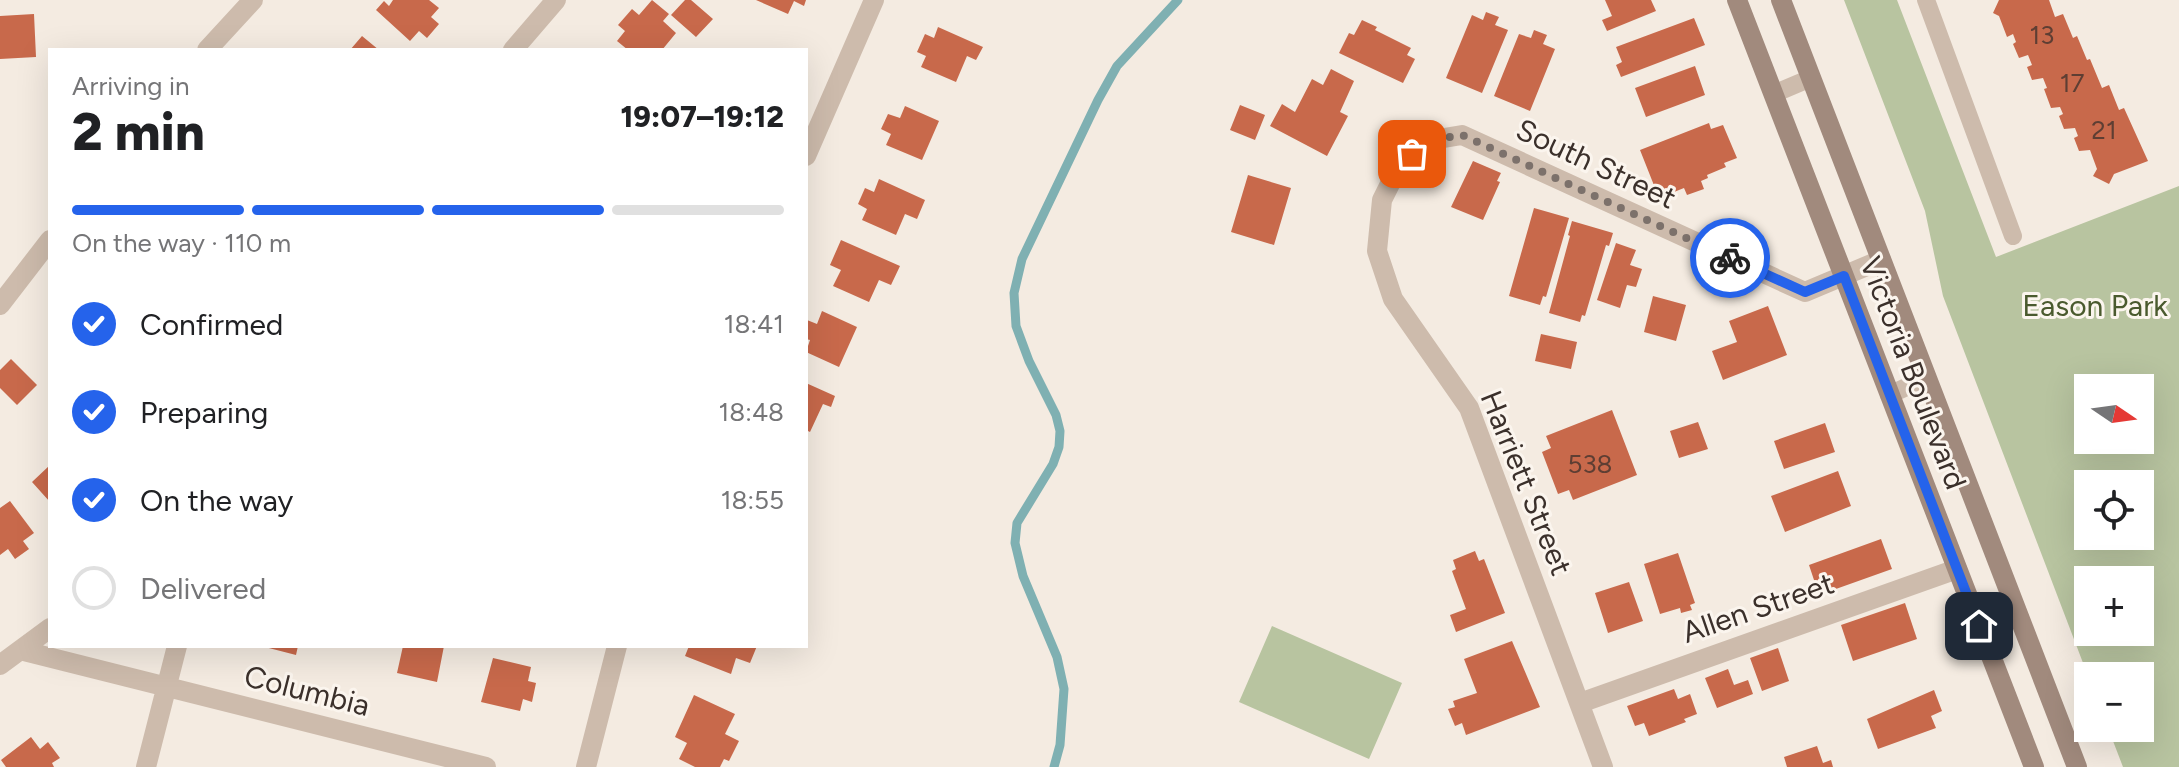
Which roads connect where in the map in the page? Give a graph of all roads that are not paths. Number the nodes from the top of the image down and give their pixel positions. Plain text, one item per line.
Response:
1 (253, 0) edge
2 (556, 0) edge
3 (874, 0) edge
4 (1737, 0) edge
5 (1781, 0) edge
6 (1926, 0) edge
7 (209, 48) edge
8 (515, 48) edge
9 (1811, 78) junction
10 (1773, 94) junction
11 (1462, 135) joint
12 (808, 151) edge
13 (2013, 236) dead end
14 (48, 243) edge
15 (1881, 260) junction
16 (1844, 276) junction
17 (0, 305) edge
18 (1926, 378) junction
19 (1889, 395) junction
20 (1957, 569) junction
21 (48, 629) edge
22 (176, 648) edge
23 (616, 648) edge
24 (20, 650) junction
25 (0, 665) edge
26 (167, 686) junction
27 (1580, 703) junction
28 (146, 767) edge
29 (486, 767) edge
30 (586, 767) edge
31 (1603, 767) edge
32 (2034, 767) edge
33 (2077, 767) edge

1 - 7 street
2 - 8 street
3 - 12 street
4 - 10 main road, Victoria Boulevard
5 - 9 main road, Victoria Boulevard
6 - 13 lane
9 - 10 lane
9 - 15 main road, Victoria Boulevard
10 - 16 main road, Victoria Boulevard
11 - 16 street, South Street
11 - 27 street, Harriett Street
14 - 17 street
15 - 16 street, South Street
15 - 18 main road, Victoria Boulevard
16 - 19 main road, Victoria Boulevard
18 - 19 lane
18 - 33 main road, Victoria Boulevard
19 - 20 main road, Victoria Boulevard
20 - 27 street, Allen Street
20 - 32 main road, Victoria Boulevard
21 - 24 street
22 - 26 street
23 - 30 street
24 - 25 street
24 - 26 street, Columbia
26 - 28 street
26 - 29 street, Columbia
27 - 31 street, Harriett Street

